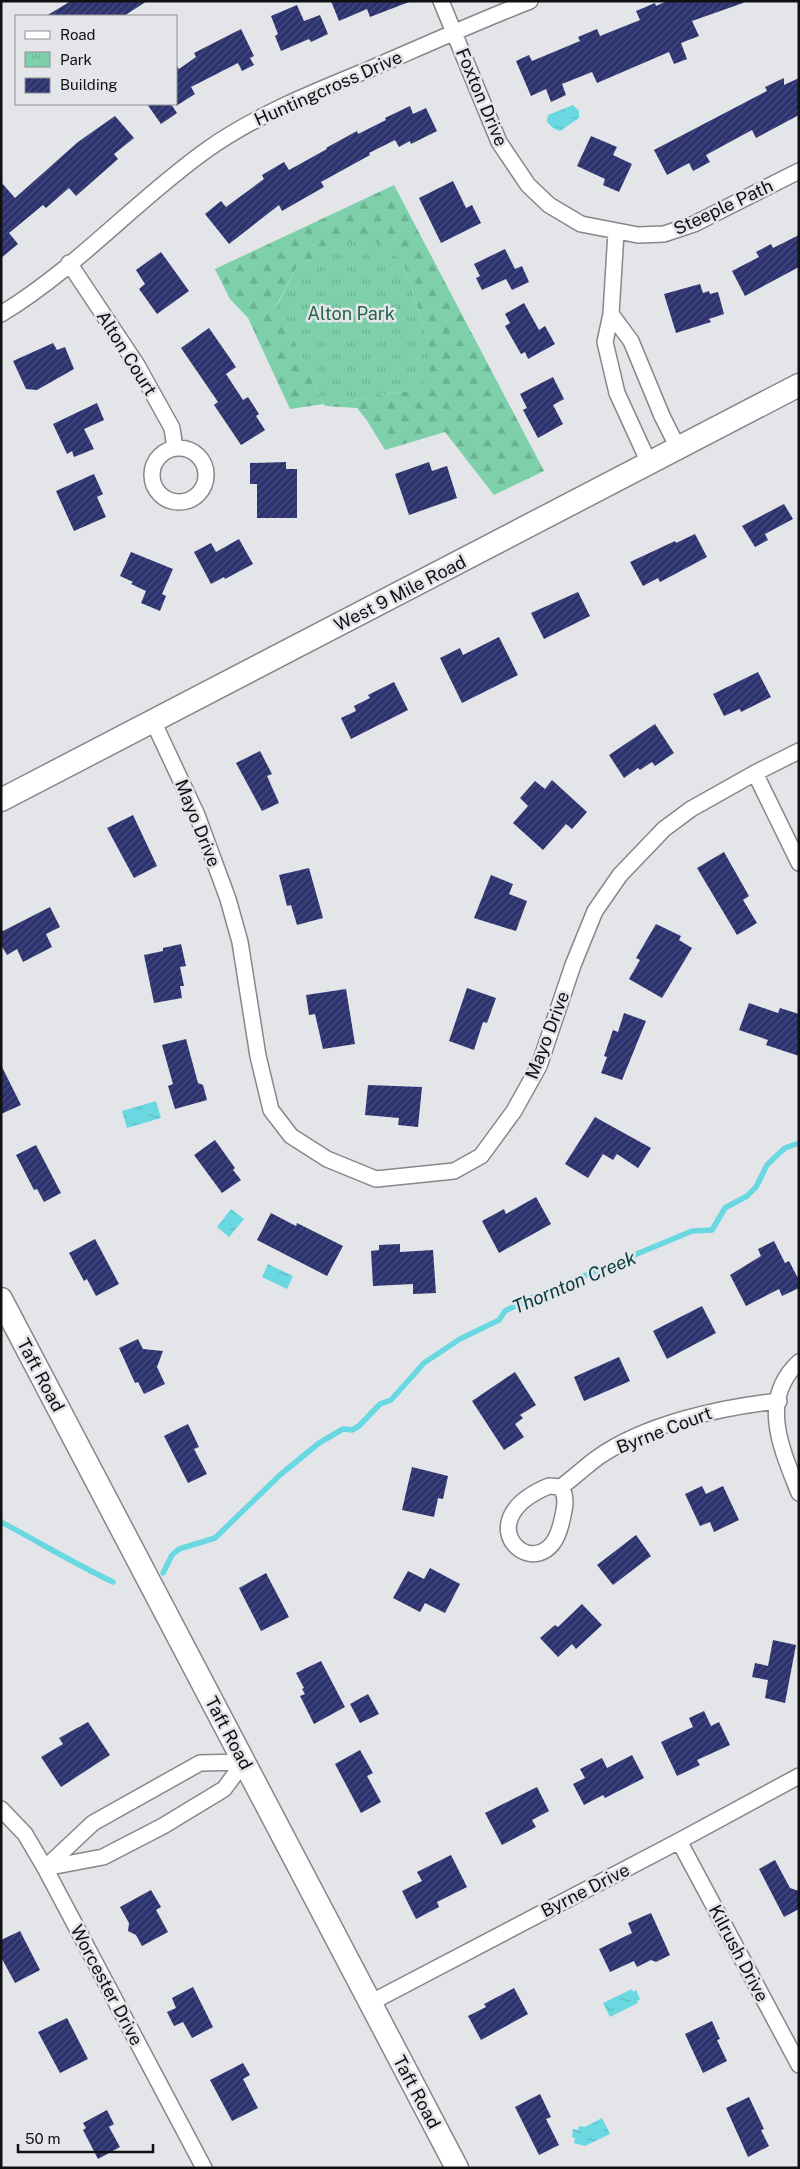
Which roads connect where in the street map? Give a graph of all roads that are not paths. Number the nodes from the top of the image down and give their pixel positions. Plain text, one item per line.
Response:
1 (441, 1) edge
2 (530, 1) edge
3 (455, 33) junction
4 (799, 171) edge
5 (616, 232) junction
6 (69, 264) junction
7 (1, 314) edge
8 (611, 314) junction
9 (799, 385) edge
10 (175, 448) dead end
11 (678, 448) junction
12 (649, 463) junction
13 (153, 721) junction
14 (799, 751) edge
15 (755, 773) junction
16 (1, 800) edge
17 (799, 863) edge
18 (1, 1299) edge
19 (799, 1362) edge
20 (779, 1400) junction
21 (561, 1487) junction
22 (799, 1493) edge
23 (244, 1762) junction
24 (799, 1776) edge
25 (1, 1809) edge
26 (679, 1841) junction
27 (45, 1868) junction
28 (370, 2003) junction
29 (799, 2065) edge
30 (204, 2168) edge
31 (457, 2168) edge

1 - 3 street, Foxton Drive
2 - 3 street, Huntingcross Drive
3 - 5 street, Foxton Drive
3 - 6 street, Huntingcross Drive
4 - 5 street, Steeple Path
5 - 8 street
6 - 7 street, Huntingcross Drive
6 - 10 street, Alton Court
8 - 11 street
8 - 12 street
9 - 11 street, West 9 Mile Road
11 - 12 street, West 9 Mile Road
12 - 13 street, West 9 Mile Road
13 - 15 street, Mayo Drive
13 - 16 street, West 9 Mile Road
14 - 15 street, Mayo Drive
15 - 17 street
18 - 23 street, Taft Road
19 - 20 street
20 - 21 street, Byrne Court
20 - 22 street
21 - 21 street, Byrne Court
23 - 27 street
23 - 27 street
23 - 28 street, Taft Road
24 - 26 street, Byrne Drive
25 - 27 street, Worcester Drive
26 - 28 street, Byrne Drive
26 - 29 street, Kilrush Drive
27 - 30 street, Worcester Drive
28 - 31 street, Taft Road

